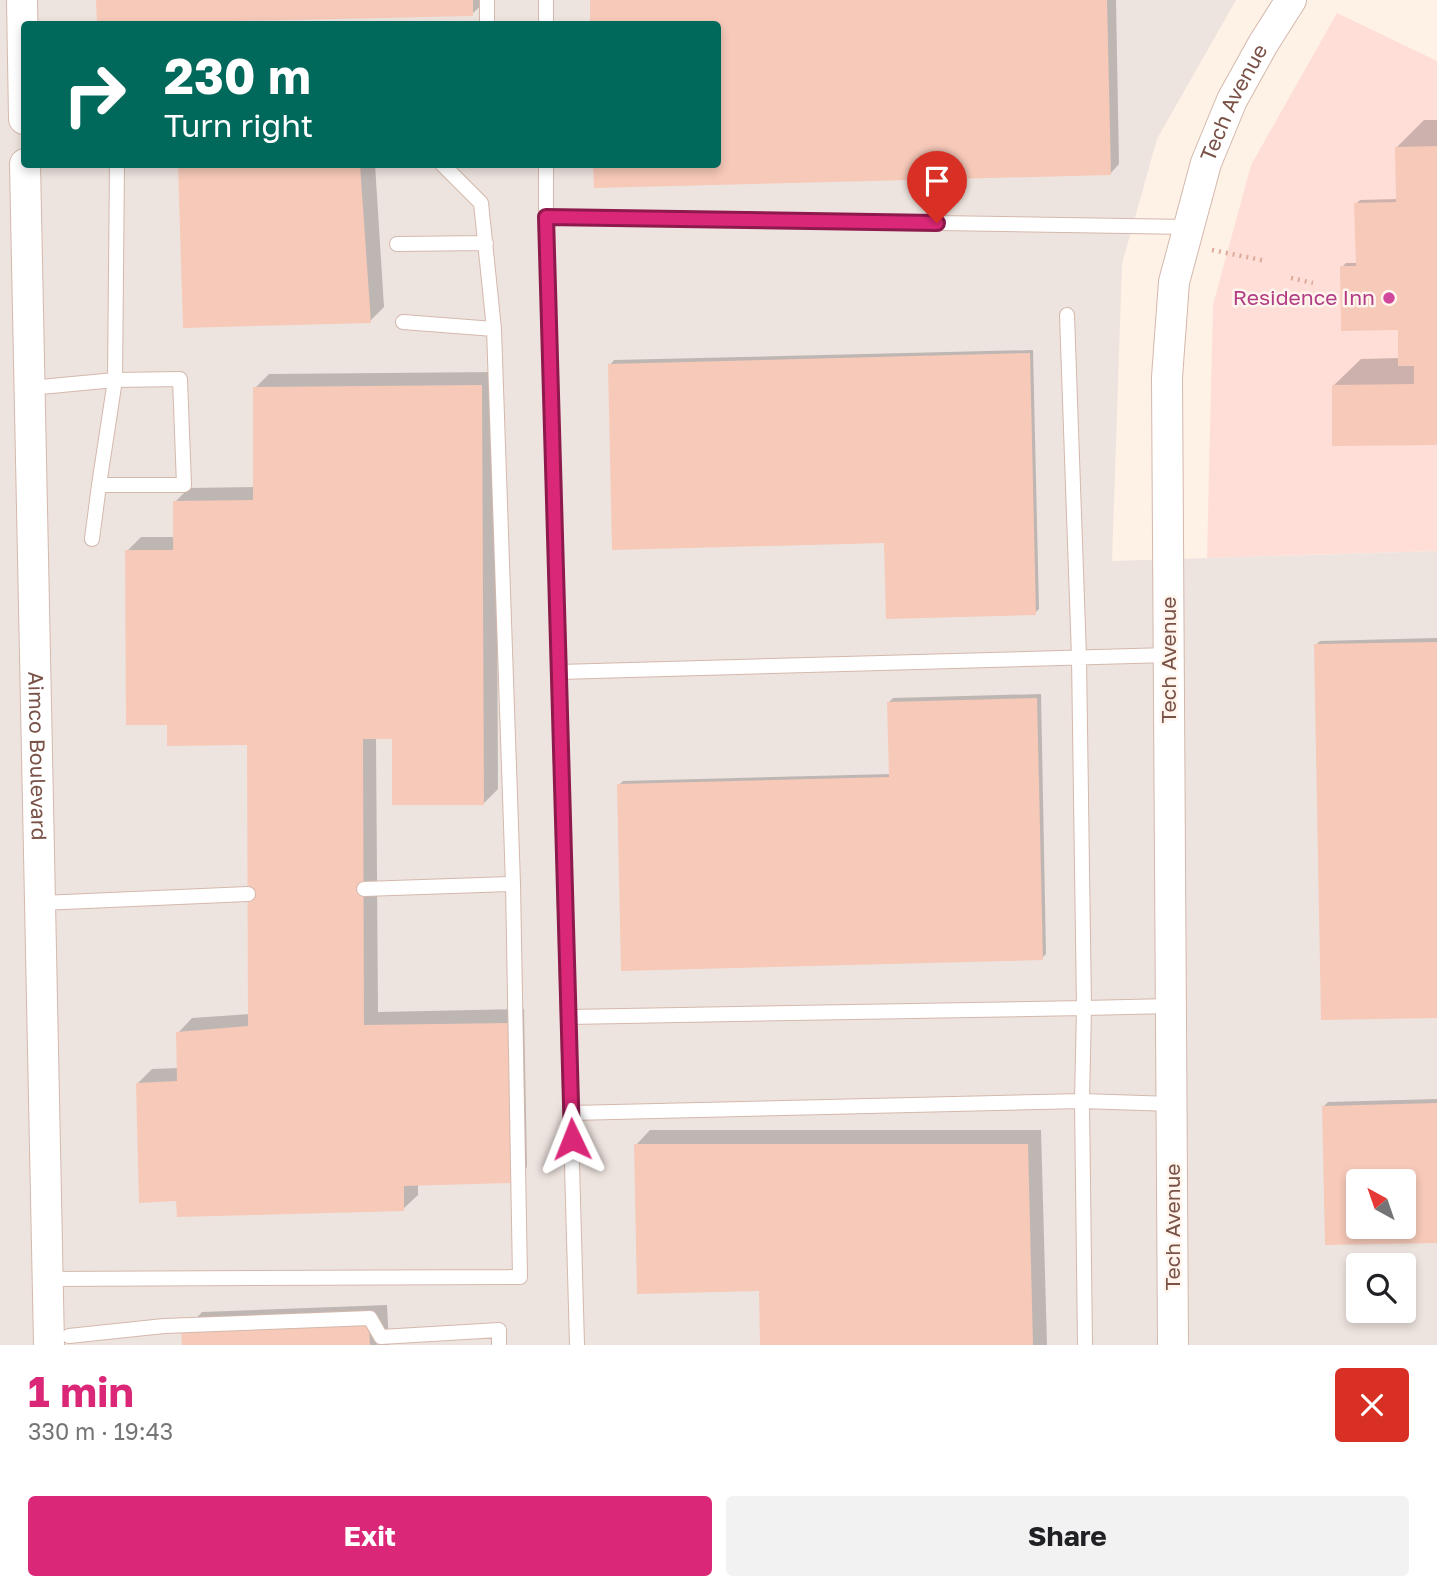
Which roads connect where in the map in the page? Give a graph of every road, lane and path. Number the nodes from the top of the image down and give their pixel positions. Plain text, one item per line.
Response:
1 (22, 0) edge
2 (487, 0) edge
3 (546, 0) edge
4 (1291, 0) edge
5 (22, 21) edge
6 (487, 21) edge
7 (546, 21) edge
8 (25, 168) edge
9 (117, 168) edge
10 (446, 168) edge
11 (546, 168) edge
12 (546, 217) junction
13 (1187, 236) junction
14 (397, 243) dead end
15 (485, 243) junction
16 (1266, 261) dead end
17 (1291, 278) dead end
18 (1313, 283) dead end
19 (1067, 315) dead end
20 (402, 322) dead end
21 (494, 329) junction
22 (115, 380) junction
23 (30, 388) junction
24 (99, 485) junction
25 (92, 539) dead end
26 (1169, 655) junction
27 (1079, 657) junction
28 (559, 671) junction
29 (513, 884) junction
30 (364, 889) dead end
31 (247, 894) dead end
32 (41, 902) junction
33 (1171, 1006) junction
34 (1084, 1008) junction
35 (568, 1017) junction
36 (1082, 1101) junction
37 (1172, 1104) junction
38 (571, 1113) junction
39 (47, 1279) junction
40 (60, 1340) edge
41 (499, 1345) edge
42 (578, 1345) edge
43 (1085, 1345) edge
44 (1173, 1345) edge

1 - 5 street
2 - 6 lane
3 - 7 lane
4 - 13 street, Tech Avenue
8 - 23 street, Aimco Boulevard
9 - 22 lane
10 - 15 lane
11 - 12 lane
12 - 13 lane
12 - 28 lane
13 - 16 path
13 - 26 street, Tech Avenue
14 - 15 lane
15 - 21 lane
17 - 18 path
19 - 27 lane
20 - 21 lane
21 - 29 lane
22 - 23 lane
22 - 24 lane
22 - 24 lane
23 - 32 street, Aimco Boulevard
24 - 25 lane
26 - 27 lane
26 - 33 street, Tech Avenue
27 - 28 lane
27 - 34 lane
28 - 35 lane
29 - 30 lane
29 - 39 lane
31 - 32 lane
32 - 39 street, Aimco Boulevard
33 - 34 lane
33 - 37 street, Tech Avenue
34 - 35 lane
34 - 36 lane
35 - 38 lane
36 - 37 lane
36 - 38 lane
36 - 43 lane
37 - 44 street, Tech Avenue
38 - 42 lane
39 - 40 street, Aimco Boulevard
40 - 41 lane

